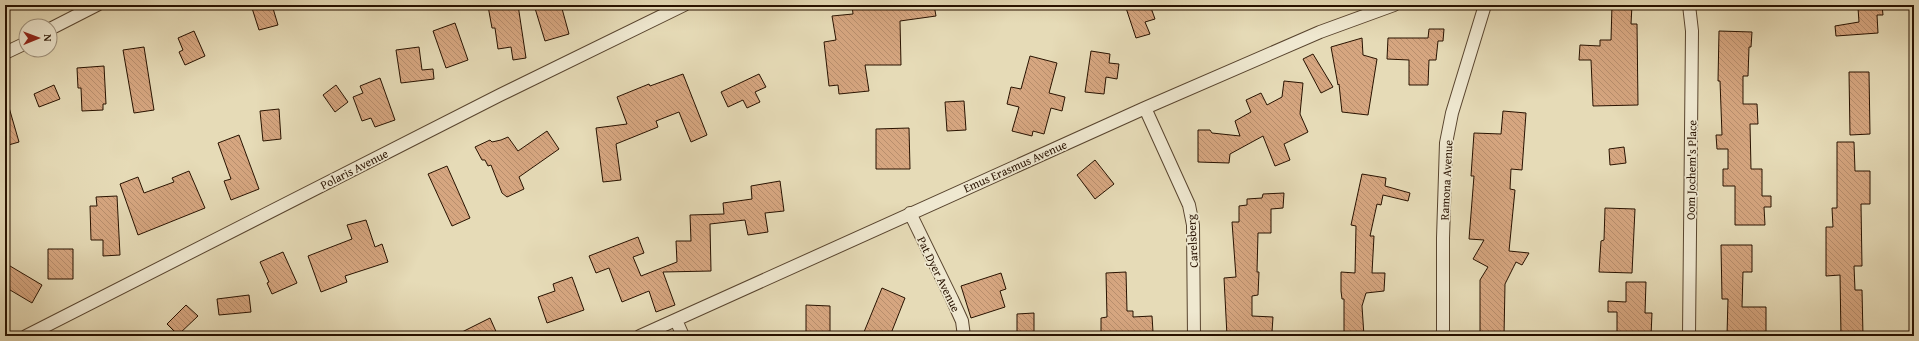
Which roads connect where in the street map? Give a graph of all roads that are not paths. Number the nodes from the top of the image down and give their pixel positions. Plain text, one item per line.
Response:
1 (97, 5) edge
2 (684, 5) edge
3 (1394, 5) edge
4 (1485, 5) edge
5 (1689, 5) edge
6 (58, 26) edge
7 (18, 47) edge
8 (5, 53) edge
9 (1145, 108) junction
10 (910, 213) junction
11 (676, 320) junction
12 (26, 336) edge
13 (640, 336) edge
14 (683, 336) edge
15 (964, 336) edge
16 (1194, 336) edge
17 (1443, 336) edge
18 (1689, 336) edge

1 - 6 street
2 - 12 street, Polaris Avenue
3 - 9 street, Emus Erasmus Avenue
4 - 17 street, Ramona Avenue
5 - 18 street, Oom Jochem's Place
7 - 8 street
9 - 10 street, Emus Erasmus Avenue
9 - 16 street, Carelsberg
10 - 11 street, Emus Erasmus Avenue
10 - 15 street, Pat Dyer Avenue
11 - 13 street, Emus Erasmus Avenue
11 - 14 street

